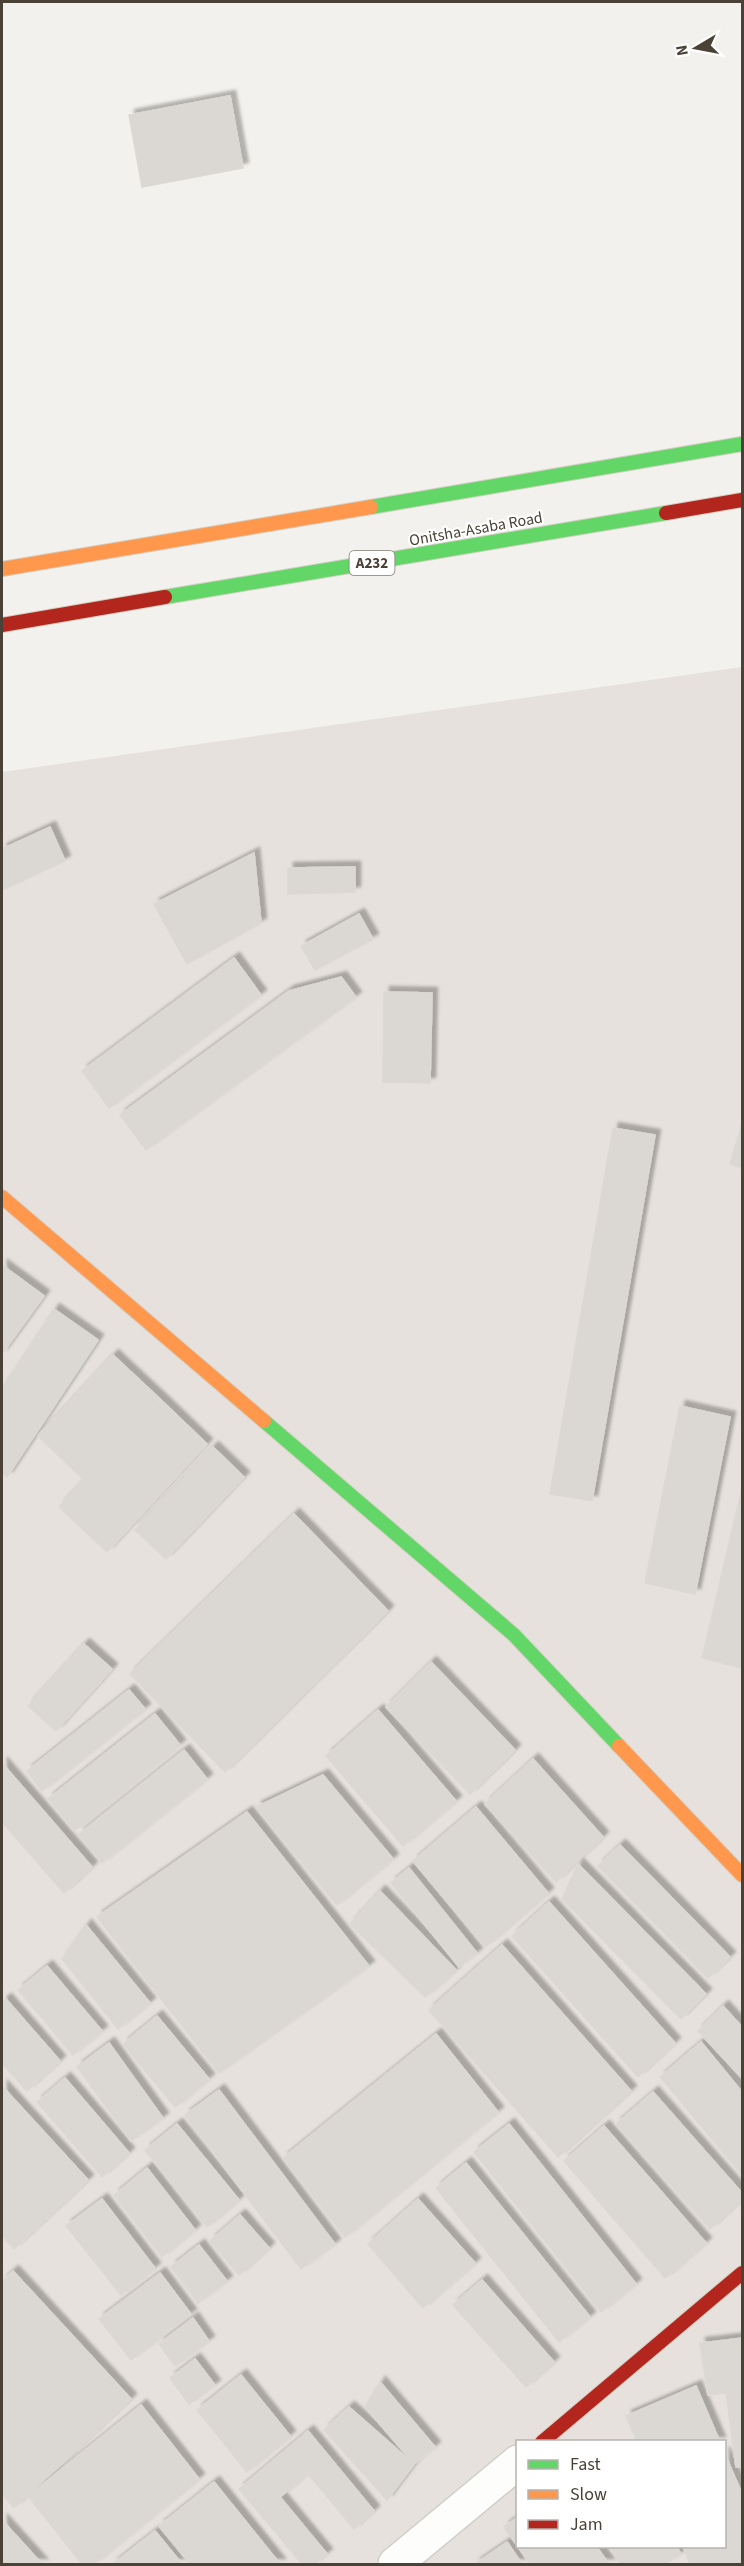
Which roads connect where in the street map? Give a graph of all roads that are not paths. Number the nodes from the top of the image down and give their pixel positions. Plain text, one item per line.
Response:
1 (742, 444) edge
2 (742, 500) edge
3 (2, 569) edge
4 (2, 625) edge
5 (2, 1197) edge
6 (742, 1875) edge
7 (742, 2273) edge
8 (544, 2440) edge
9 (516, 2464) edge
10 (395, 2565) edge

1 - 3 main road
2 - 4 main road, Onitsha-Asaba Road / A232
5 - 6 main road
7 - 8 main road
9 - 10 street

